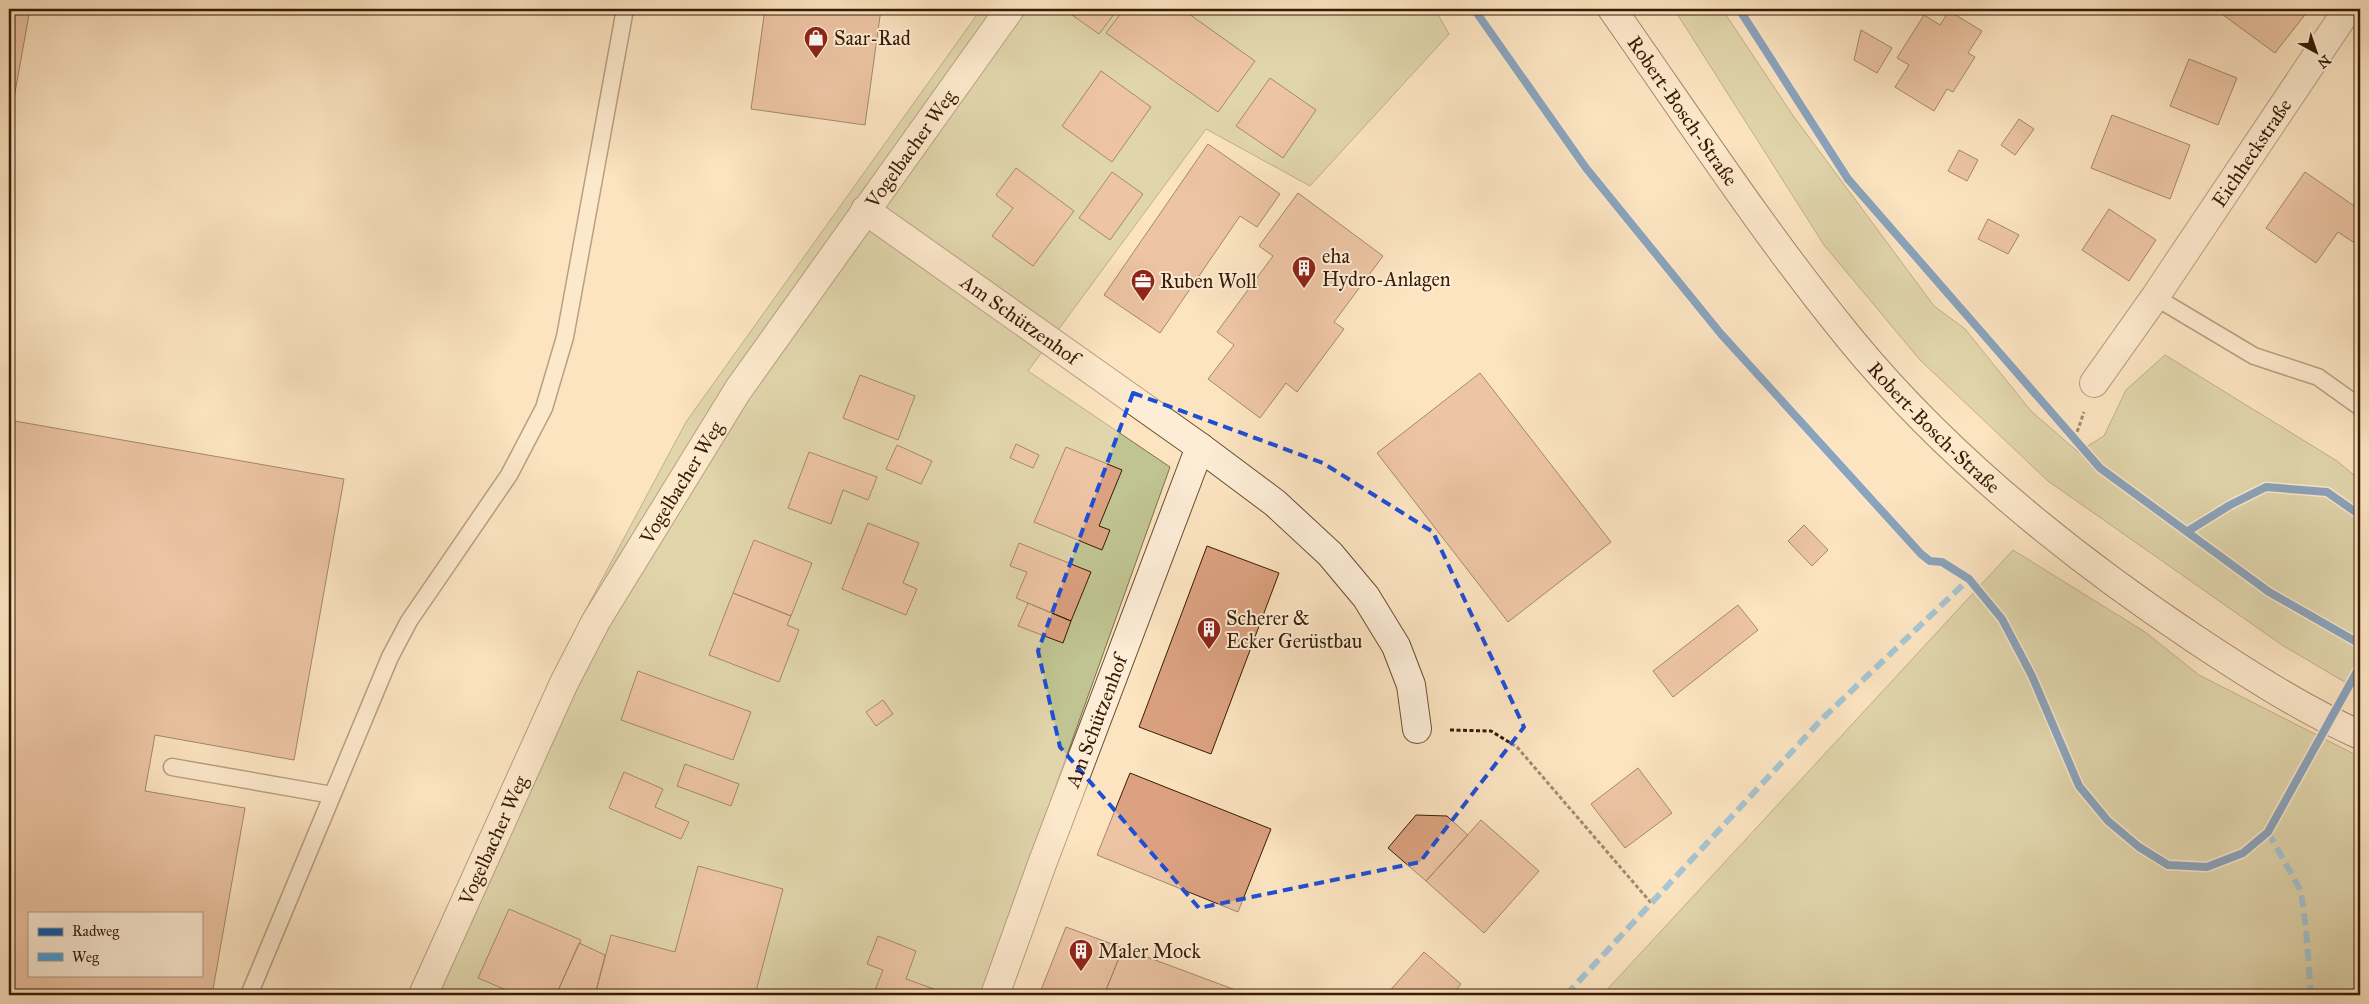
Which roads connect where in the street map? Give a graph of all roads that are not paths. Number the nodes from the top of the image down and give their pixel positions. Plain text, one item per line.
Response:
1 (625, 9) edge
2 (1010, 9) edge
3 (1612, 9) edge
4 (2348, 9) edge
5 (865, 210) junction
6 (2155, 297) junction
7 (2094, 383) dead end
8 (2360, 406) edge
9 (1200, 447) junction
10 (1417, 729) road end
11 (2360, 735) edge
12 (172, 767) dead end
13 (332, 795) junction
14 (249, 995) edge
15 (422, 995) edge
16 (995, 995) edge

1 - 13 lane
2 - 5 street, Vogelbacher Weg
3 - 11 street, Robert-Bosch-Straße
4 - 6 street, Eichheckstraße
5 - 9 street, Am Schützenhof
5 - 15 street, Vogelbacher Weg
6 - 7 street, Eichheckstraße
6 - 8 lane
9 - 10 street, Am Schützenhof
9 - 16 street, Am Schützenhof
12 - 13 lane
13 - 14 lane

